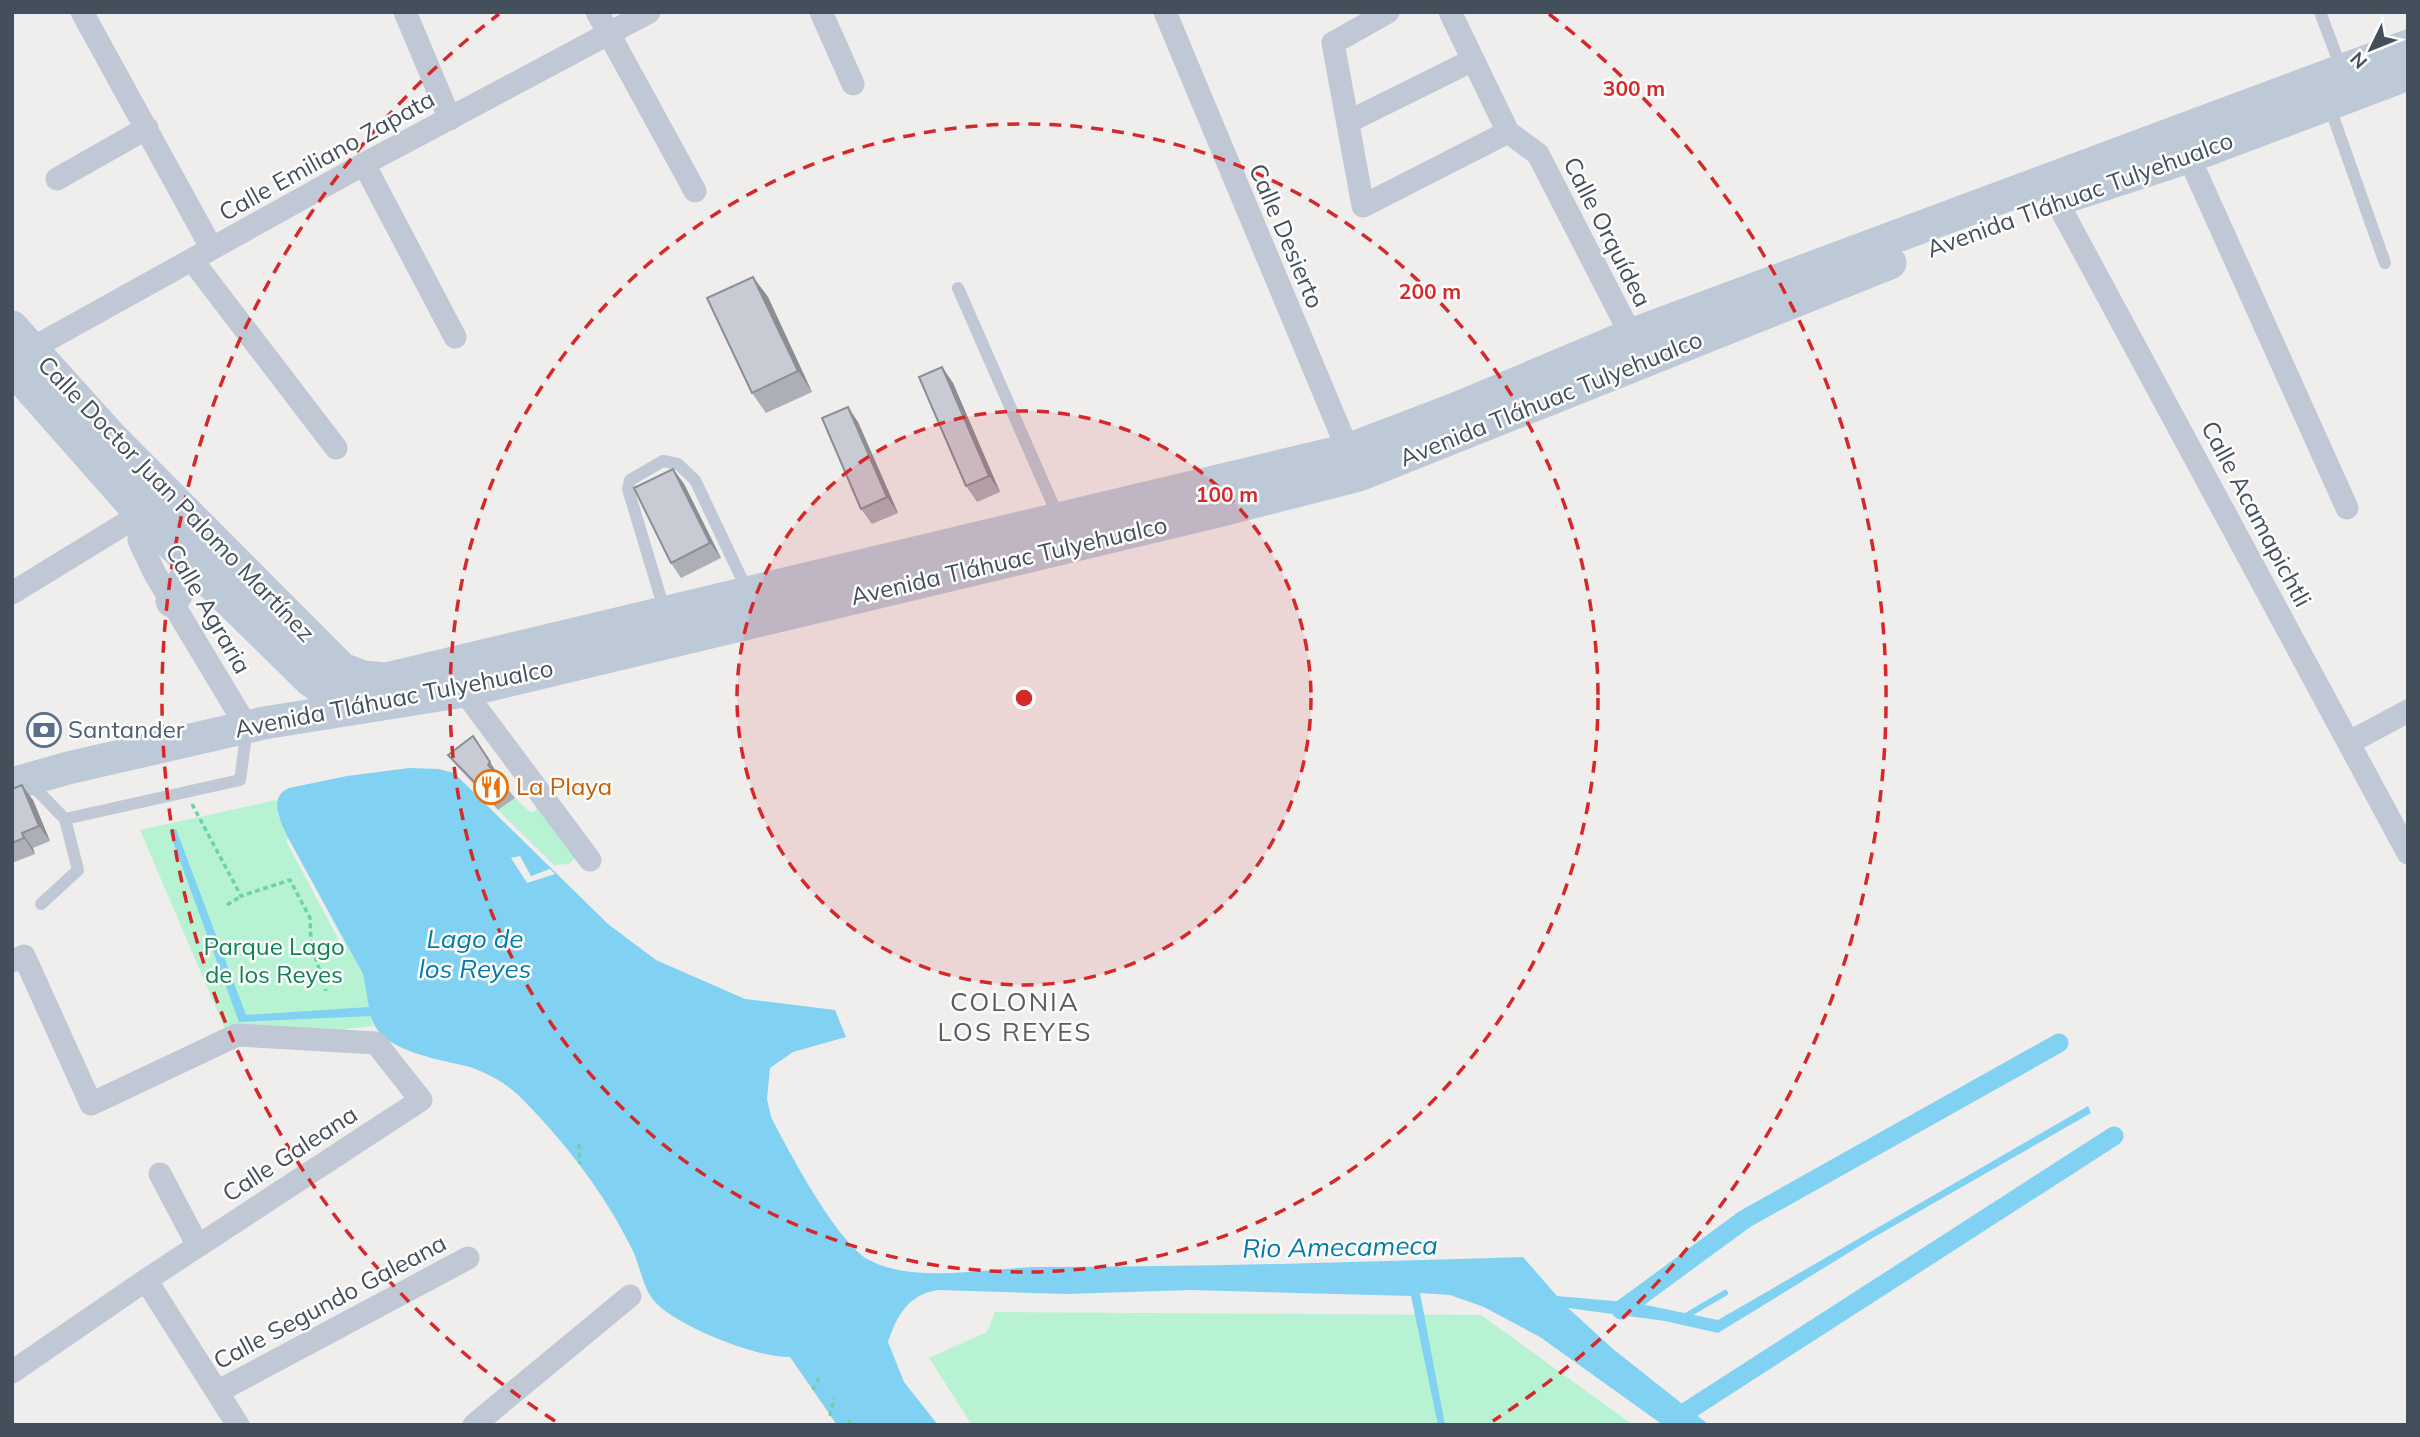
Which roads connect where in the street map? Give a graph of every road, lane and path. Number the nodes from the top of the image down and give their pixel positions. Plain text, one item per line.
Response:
1 (82, 12) edge
2 (405, 12) edge
3 (597, 12) edge
4 (649, 12) edge
5 (821, 12) edge
6 (1388, 12) edge
7 (1450, 12) edge
8 (2320, 12) edge
9 (1171, 14) edge
10 (608, 35) junction
11 (2408, 46) edge
12 (1473, 60) junction
13 (2408, 74) edge
14 (853, 84) dead end
15 (2330, 85) junction
16 (450, 119) junction
17 (1348, 122) junction
18 (147, 128) junction
19 (1507, 132) junction
20 (2183, 144) junction
21 (364, 164) junction
22 (57, 179) dead end
23 (695, 191) dead end
24 (2056, 200) junction
25 (202, 255) junction
26 (2385, 263) dead end
27 (1829, 274) junction
28 (958, 288) dead end
29 (1631, 335) junction
30 (455, 337) dead end
31 (18, 348) edge
32 (1544, 387) junction
33 (336, 448) dead end
34 (1353, 462) junction
35 (2347, 508) dead end
36 (141, 514) junction
37 (1065, 533) junction
38 (202, 573) junction
39 (12, 593) edge
40 (172, 601) junction
41 (752, 606) junction
42 (295, 621) junction
43 (669, 626) junction
44 (342, 669) joint
45 (310, 680) junction
46 (464, 691) junction
47 (362, 707) junction
48 (2408, 711) edge
49 (283, 720) junction
50 (247, 727) junction
51 (2350, 742) junction
52 (19, 782) edge
53 (186, 793) junction
54 (65, 819) junction
55 (2408, 853) edge
56 (590, 860) dead end
57 (240, 896) junction
58 (41, 904) dead end
59 (227, 905) dead end
60 (12, 961) edge
61 (326, 991) dead end
62 (579, 1144) dead end
63 (580, 1164) dead end
64 (160, 1174) dead end
65 (198, 1246) junction
66 (468, 1258) dead end
67 (146, 1280) junction
68 (630, 1296) dead end
69 (12, 1372) edge
70 (819, 1378) dead end
71 (813, 1390) dead end
72 (217, 1392) junction
73 (834, 1398) dead end
74 (831, 1416) dead end
75 (851, 1418) dead end
76 (238, 1425) edge
77 (474, 1425) edge
78 (848, 1425) edge

1 - 18 street
2 - 16 street
3 - 10 street
4 - 10 street, Calle Emiliano Zapata
5 - 14 street
6 - 17 street
7 - 12 street, Calle Orquídea
8 - 15 lane
9 - 34 street, Calle Desierto
10 - 16 street, Calle Emiliano Zapata
10 - 23 street
11 - 15 main road, Avenida Tláhuac Tulyehualco
12 - 17 street
12 - 19 street, Calle Orquídea
13 - 15 main road, Avenida Tláhuac Tulyehualco
15 - 20 main road, Avenida Tláhuac Tulyehualco
15 - 26 lane
16 - 21 street, Calle Emiliano Zapata
17 - 19 street
18 - 22 street
18 - 25 street
19 - 29 street, Calle Orquídea
20 - 24 main road, Avenida Tláhuac Tulyehualco
20 - 27 main road, Avenida Tláhuac Tulyehualco
20 - 35 street
21 - 25 street, Calle Emiliano Zapata
21 - 30 street
24 - 27 main road, Avenida Tláhuac Tulyehualco
24 - 51 street, Calle Acamapichtli
25 - 31 street, Calle Emiliano Zapata
25 - 33 street
27 - 29 main road, Avenida Tláhuac Tulyehualco
27 - 32 main road, Avenida Tláhuac Tulyehualco
28 - 37 lane
29 - 32 main road, Avenida Tláhuac Tulyehualco
31 - 36 main road, Calle Doctor Juan Palomo Martínez
31 - 42 main road, Calle Doctor Juan Palomo Martínez
32 - 34 main road, Avenida Tláhuac Tulyehualco
34 - 37 main road, Avenida Tláhuac Tulyehualco
36 - 38 main road, Calle Doctor Juan Palomo Martínez
36 - 39 street
36 - 40 street, Calle Agraria
37 - 41 main road, Avenida Tláhuac Tulyehualco
38 - 40 main road
38 - 45 main road, Calle Doctor Juan Palomo Martínez
40 - 50 street, Calle Agraria
41 - 43 main road, Avenida Tláhuac Tulyehualco
41 - 43 lane
42 - 44 main road, Calle Doctor Juan Palomo Martínez
42 - 45 main road
43 - 44 main road, Avenida Tláhuac Tulyehualco
43 - 46 main road, Avenida Tláhuac Tulyehualco
45 - 47 main road, Calle Doctor Juan Palomo Martínez
45 - 49 main road
46 - 47 main road, Avenida Tláhuac Tulyehualco
46 - 56 street
47 - 49 main road, Avenida Tláhuac Tulyehualco
48 - 51 street
49 - 50 main road, Avenida Tláhuac Tulyehualco
50 - 52 main road, Avenida Tláhuac Tulyehualco
50 - 53 lane
51 - 55 street, Calle Acamapichtli
52 - 54 lane
53 - 54 lane
53 - 57 path
54 - 58 lane
57 - 59 path
57 - 61 path
60 - 65 street, Calle Galeana
62 - 63 path
64 - 65 street
65 - 67 street, Calle Galeana
66 - 72 street, Calle Segundo Galeana
67 - 69 street, Calle Galeana
67 - 72 street
68 - 77 street
70 - 71 path
72 - 76 street
73 - 74 path
75 - 78 path

